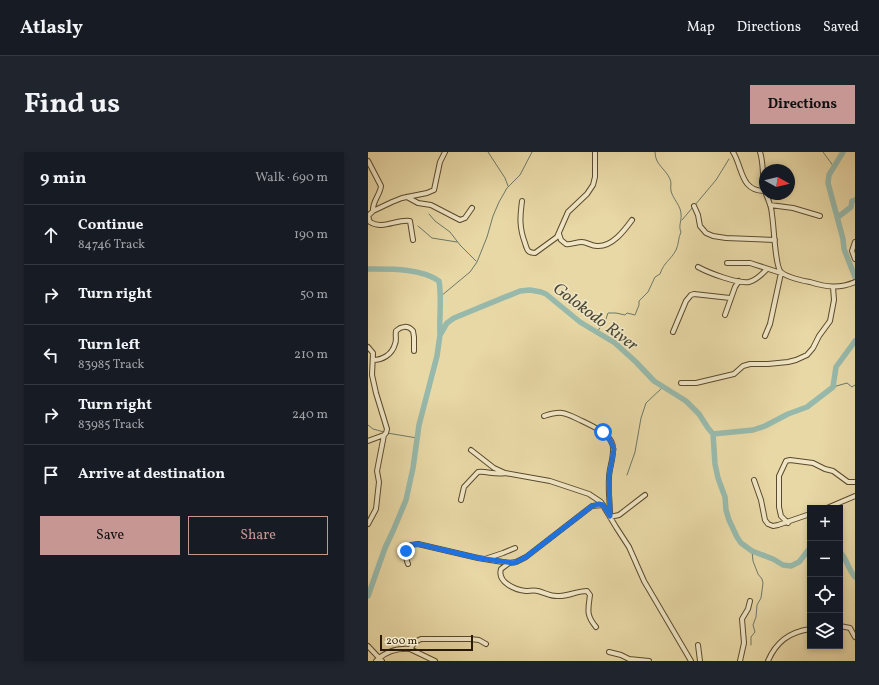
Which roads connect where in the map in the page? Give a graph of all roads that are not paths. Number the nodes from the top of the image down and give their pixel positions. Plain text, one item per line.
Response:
1 (445, 152) edge
2 (595, 152) edge
3 (733, 152) edge
4 (760, 152) edge
5 (368, 160) edge
6 (762, 164) edge
7 (759, 190) edge
8 (407, 197) junction
9 (768, 200) edge
10 (522, 201) dead end
11 (694, 206) dead end
12 (770, 206) junction
13 (472, 208) dead end
14 (373, 211) junction
15 (820, 216) dead end
16 (632, 220) dead end
17 (559, 234) junction
18 (414, 240) dead end
19 (775, 240) junction
20 (855, 242) edge
21 (855, 260) edge
22 (727, 263) dead end
23 (698, 267) dead end
24 (768, 269) junction
25 (781, 273) junction
26 (739, 281) junction
27 (855, 282) edge
28 (833, 287) junction
29 (730, 298) junction
30 (725, 315) dead end
31 (673, 332) dead end
32 (765, 336) dead end
33 (368, 347) edge
34 (414, 351) dead end
35 (372, 360) junction
36 (682, 383) dead end
37 (544, 416) dead end
38 (384, 435) junction
39 (368, 441) edge
40 (471, 450) dead end
41 (505, 473) junction
42 (754, 480) dead end
43 (855, 482) edge
44 (645, 495) dead end
45 (855, 496) edge
46 (461, 500) dead end
47 (603, 505) junction
48 (834, 505) edge
49 (807, 515) edge
50 (610, 517) junction
51 (788, 523) junction
52 (368, 524) edge
53 (515, 548) dead end
54 (485, 559) junction
55 (510, 563) junction
56 (408, 564) dead end
57 (750, 601) dead end
58 (843, 626) edge
59 (596, 627) dead end
60 (807, 629) edge
61 (855, 637) edge
62 (486, 644) dead end
63 (698, 645) dead end
64 (368, 646) edge
65 (410, 649) junction
66 (609, 652) dead end
67 (379, 660) edge
68 (435, 661) edge
69 (649, 661) edge
70 (691, 661) edge
71 (700, 661) edge
72 (740, 661) edge
73 (768, 661) edge

1 - 8 street
2 - 17 street
3 - 7 street
4 - 6 street
5 - 14 street
8 - 13 street
8 - 14 street
9 - 12 street
10 - 17 street
11 - 19 street
12 - 15 street
12 - 19 street
14 - 18 street
16 - 17 street
19 - 25 street
20 - 21 street
22 - 24 street
23 - 26 street
24 - 25 street
24 - 26 street
25 - 28 street
25 - 32 street
26 - 29 street
27 - 28 street
28 - 36 street
29 - 30 street
29 - 31 street
33 - 35 street
34 - 35 street
35 - 38 street
37 - 50 street
38 - 39 street
38 - 52 street
40 - 41 street
41 - 46 street
41 - 47 street
42 - 51 street
43 - 51 street
44 - 50 street
45 - 48 street
47 - 50 street
47 - 55 street
49 - 51 street
50 - 70 street
53 - 54 street
54 - 55 street
54 - 56 street
55 - 59 street
57 - 72 street
58 - 61 street
60 - 73 street
62 - 65 street
63 - 71 street
64 - 67 street
65 - 67 street
65 - 68 street
66 - 69 street

